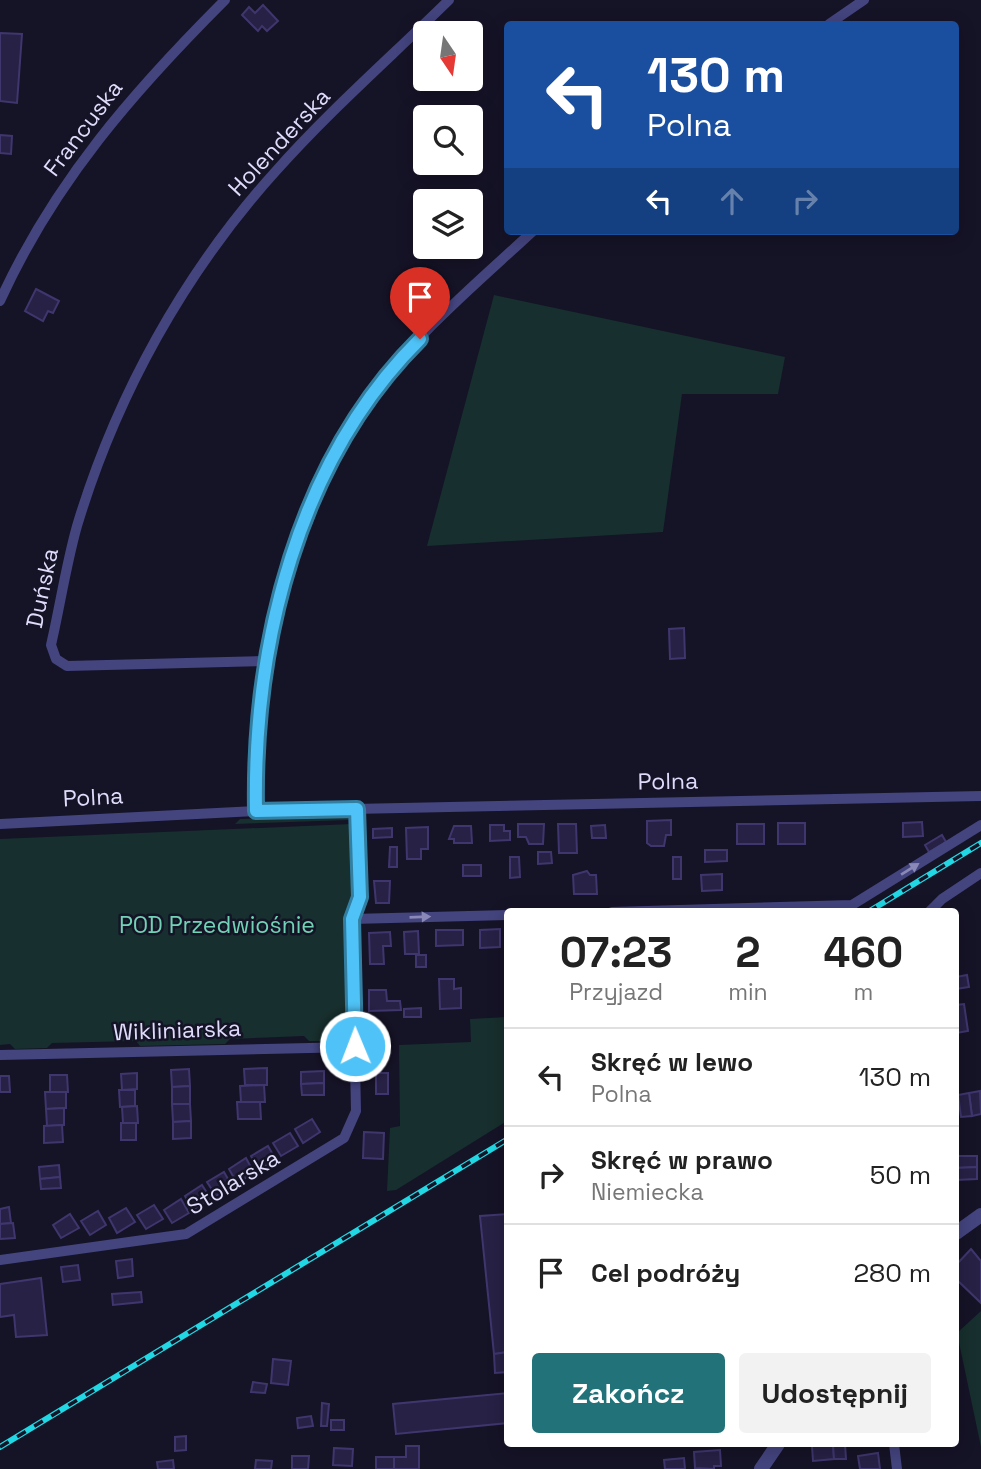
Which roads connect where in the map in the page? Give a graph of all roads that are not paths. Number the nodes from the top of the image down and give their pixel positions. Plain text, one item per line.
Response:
1 (225, 0) edge
2 (449, 0) edge
3 (863, 0) edge
4 (832, 21) edge
5 (529, 235) edge
6 (0, 301) edge
7 (159, 330) joint
8 (265, 661) junction
9 (981, 796) edge
10 (357, 809) junction
11 (256, 811) junction
12 (0, 824) edge
13 (981, 825) edge
14 (981, 873) edge
15 (749, 908) edge
16 (933, 908) edge
17 (504, 915) edge
18 (352, 919) junction
19 (355, 1046) junction
20 (0, 1055) edge
21 (981, 1215) edge
22 (959, 1231) edge
23 (0, 1260) edge
24 (776, 1447) edge
25 (894, 1447) edge
26 (761, 1469) edge
27 (897, 1469) edge

1 - 6 street, Francuska
2 - 7 street, Holenderska
3 - 4 street
5 - 8 street
7 - 8 street, Duńska
8 - 11 street
9 - 10 street, Polna
10 - 11 street, Polna
10 - 18 street
11 - 12 street, Polna
15 -> 13 street
14 - 16 street
18 -> 17 street
18 - 19 street
19 - 20 street, Wikliniarska
19 - 23 street, Stolarska
21 - 22 street
24 - 26 street
25 - 27 street

